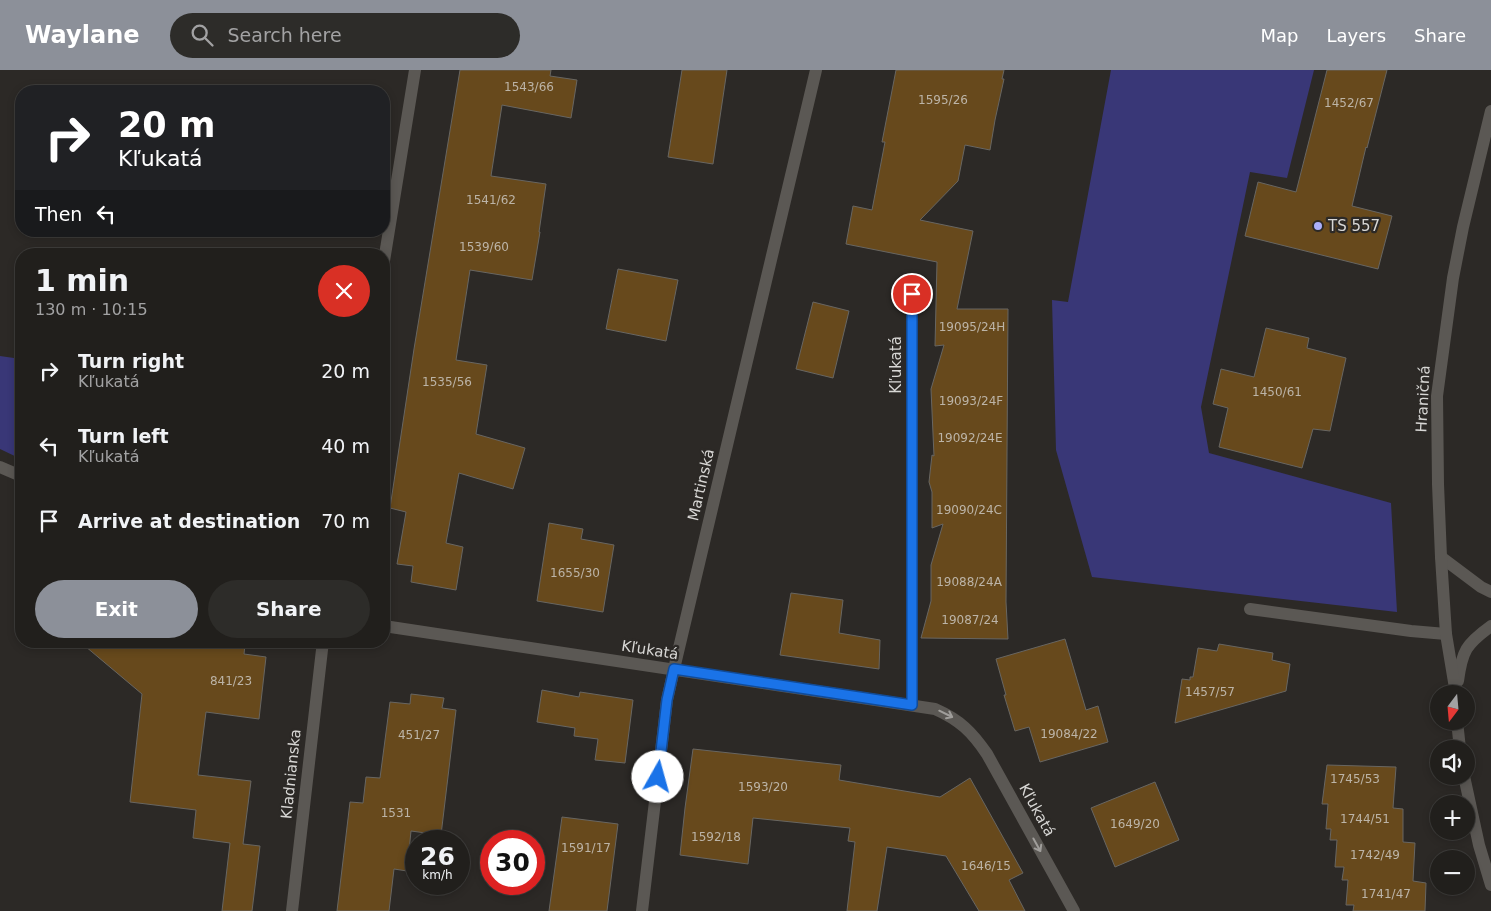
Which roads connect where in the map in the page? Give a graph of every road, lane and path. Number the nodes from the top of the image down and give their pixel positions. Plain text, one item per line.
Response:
1 (415, 70) edge
2 (816, 70) edge
3 (1491, 111) edge
4 (390, 224) edge
5 (912, 294) dead end
6 (0, 467) edge
7 (15, 473) edge
8 (1441, 557) junction
9 (1491, 592) edge
10 (1250, 609) dead end
11 (1491, 626) edge
12 (390, 627) edge
13 (1446, 634) junction
14 (322, 648) edge
15 (674, 669) junction
16 (1454, 685) edge
17 (1457, 685) edge
18 (912, 705) junction
19 (1466, 785) edge
20 (1491, 885) edge
21 (292, 911) edge
22 (642, 911) edge
23 (1074, 911) edge

1 - 4 street
2 - 15 street, Martinská
3 - 8 street, Hraničná
5 - 18 street, Kľukatá
6 - 7 street
8 - 9 street
8 - 13 street, Hraničná
10 - 13 street
11 - 17 street, Hraničná
12 - 15 street, Kľukatá
13 - 16 street, Hraničná
14 - 21 street, Kladnianska
15 - 18 street, Kľukatá
15 - 22 street, Martinská
18 -> 23 street, Kľukatá
19 - 20 street

